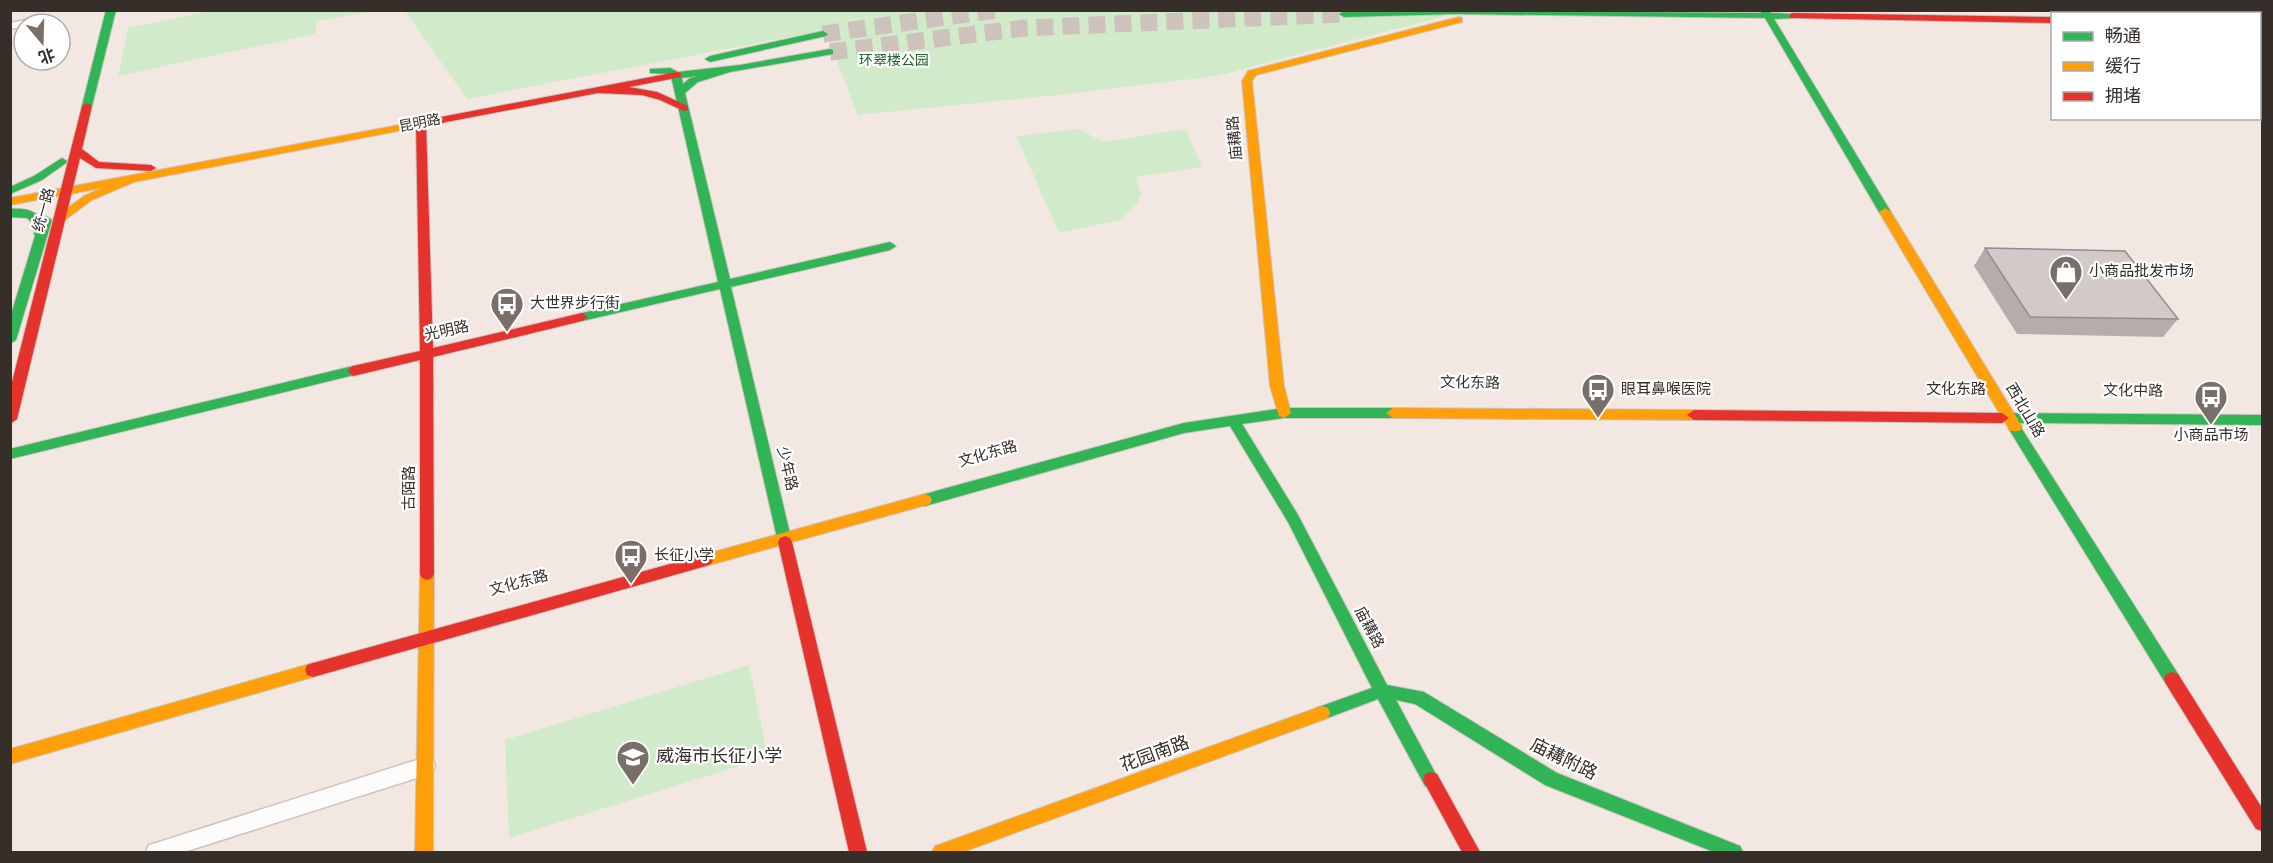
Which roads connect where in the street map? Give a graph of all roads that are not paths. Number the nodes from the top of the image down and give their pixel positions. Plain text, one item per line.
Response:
1 (99, 10) edge
2 (111, 10) edge
3 (1738, 10) edge
4 (1344, 14) dead end
5 (1766, 14) edge
6 (1976, 14) edge
7 (2051, 15) edge
8 (1459, 20) dead end
9 (2051, 20) edge
10 (823, 34) tunnel mouth
11 (741, 52) junction
12 (830, 52) tunnel mouth
13 (741, 68) junction
14 (654, 71) junction
15 (676, 75) junction
16 (591, 91) junction
17 (680, 93) junction
18 (684, 108) junction
19 (421, 124) junction
20 (78, 151) junction
21 (62, 161) junction
22 (151, 168) junction
23 (134, 178) junction
24 (61, 188) junction
25 (10, 193) edge
26 (10, 202) edge
27 (10, 213) edge
28 (58, 221) junction
29 (40, 234) junction
30 (890, 246) dead end
31 (725, 286) junction
32 (16, 298) edge
33 (10, 340) edge
34 (426, 354) junction
35 (1283, 407) junction
36 (2262, 410) edge
37 (2005, 412) junction
38 (10, 419) edge
39 (1233, 420) junction
40 (2262, 420) edge
41 (10, 453) edge
42 (784, 534) junction
43 (428, 632) junction
44 (1382, 691) junction
45 (10, 743) edge
46 (10, 758) edge
47 (426, 766) junction
48 (2262, 823) edge
49 (156, 852) edge
50 (424, 852) edge
51 (858, 852) edge
52 (941, 852) edge
53 (1472, 852) edge
54 (1734, 852) edge

1 - 21 main road, 统一路
2 - 20 main road, 统一路
3 - 5 main road
4 - 5 main road
5 - 6 main road
5 - 37 main road, 西北山路
6 - 7 main road
6 - 9 main road
8 - 35 main road, 庙耩路
10 - 11 main road, 昆明路
11 - 13 main road
11 - 14 main road, 昆明路
12 - 13 main road, 昆明路
13 - 15 main road, 昆明路
13 - 17 main road
14 - 15 main road
14 - 22 main road, 昆明路
15 - 16 main road, 昆明路
15 - 17 main road, 少年路
16 - 18 main road
16 - 19 main road, 昆明路
17 - 18 main road, 少年路
18 - 31 main road, 少年路
19 - 23 main road, 昆明路
19 - 34 main road, 古陌路
20 - 22 main road
20 - 24 main road, 统一路
21 - 24 main road, 统一路
21 - 25 main road
22 - 24 main road, 昆明路
23 - 24 main road, 昆明路
23 - 28 main road
24 - 25 main road, 昆明路
24 - 26 main road, 昆明路
24 - 28 main road, 统一路
24 - 29 main road, 统一路
27 - 29 main road
28 - 38 main road, 统一路
29 - 32 main road, 统一路
30 - 31 main road, 光明路
31 - 34 main road, 光明路
31 - 42 main road, 少年路
32 - 33 main road, 统一路
34 - 41 main road, 光明路
34 - 43 main road, 古陌路
35 - 37 main road, 文化东路
35 - 39 main road
35 - 42 main road, 文化东路
36 - 37 main road, 文化中路
37 - 40 main road
37 - 48 main road, 西北山路
39 - 42 main road
39 - 44 main road, 庙耩路
42 - 43 main road, 文化东路
42 - 51 main road, 少年路
43 - 45 main road, 文化东路
43 - 46 main road
43 - 47 main road, 古陌路
44 - 52 main road, 花园南路
44 - 53 main road, 庙耩路
44 - 54 main road, 庙耩附路
47 - 49 street
47 - 50 main road, 古陌路

